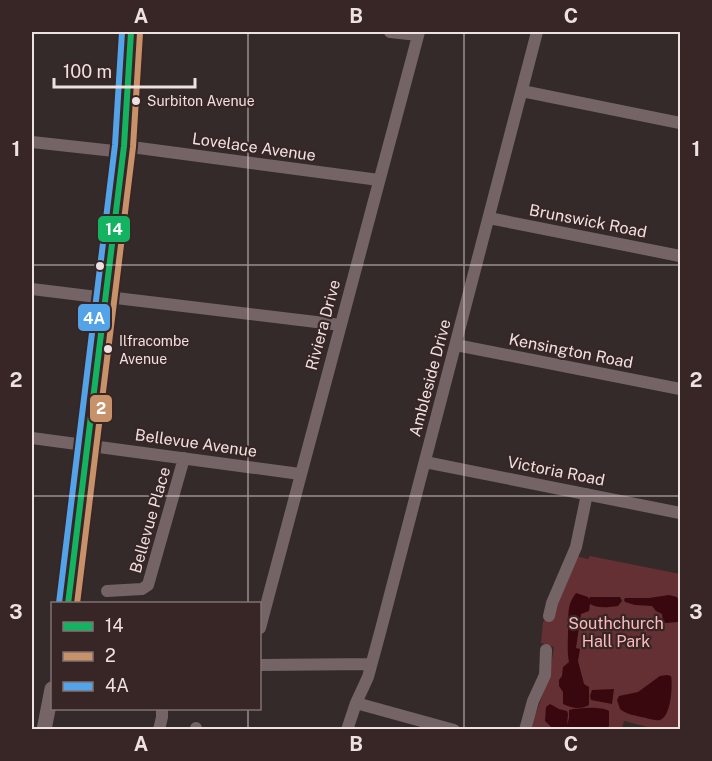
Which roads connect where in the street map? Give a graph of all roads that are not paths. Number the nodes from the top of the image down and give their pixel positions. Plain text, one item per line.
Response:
1 (131, 32) edge
2 (390, 32) edge
3 (537, 32) edge
4 (418, 33) edge
5 (522, 91) junction
6 (681, 123) edge
7 (32, 142) edge
8 (124, 149) junction
9 (379, 180) junction
10 (489, 218) junction
11 (681, 256) edge
12 (32, 289) edge
13 (106, 297) junction
14 (341, 326) junction
15 (456, 345) junction
16 (681, 388) edge
17 (32, 438) edge
18 (88, 445) junction
19 (184, 458) junction
20 (425, 462) junction
21 (300, 474) junction
22 (587, 494) junction
23 (681, 513) edge
24 (108, 591) dead end
25 (68, 602) edge
26 (549, 616) dead end
27 (261, 624) edge
28 (546, 650) dead end
29 (372, 664) junction
30 (262, 665) edge
31 (51, 694) edge
32 (356, 703) junction
33 (162, 710) edge
34 (44, 729) edge
35 (159, 729) edge
36 (347, 729) edge
37 (454, 729) edge
38 (525, 729) edge

1 - 8 main road
2 - 4 street
3 - 5 street, Ambleside Drive
4 - 9 street, Riviera Drive
5 - 6 street
5 - 10 street, Ambleside Drive
7 - 8 street, Lovelace Avenue
8 - 9 street, Lovelace Avenue
8 - 13 main road
9 - 14 street, Riviera Drive
10 - 11 street, Brunswick Road
10 - 15 street, Ambleside Drive
12 - 13 street
13 - 14 street
13 - 18 main road
14 - 21 street, Riviera Drive
15 - 16 street, Kensington Road
15 - 20 street, Ambleside Drive
17 - 18 street, Bellevue Avenue
18 - 19 street, Bellevue Avenue
18 - 25 main road
19 - 21 street, Bellevue Avenue
19 - 24 street, Bellevue Place
20 - 22 street, Victoria Road
20 - 29 street, Ambleside Drive
21 - 27 street, Riviera Drive
22 - 23 street, Victoria Road
22 - 26 street
28 - 38 street
29 - 30 street
29 - 32 street, Ambleside Drive
31 - 34 main road
32 - 36 street, Ambleside Drive
32 - 37 street
33 - 35 street

